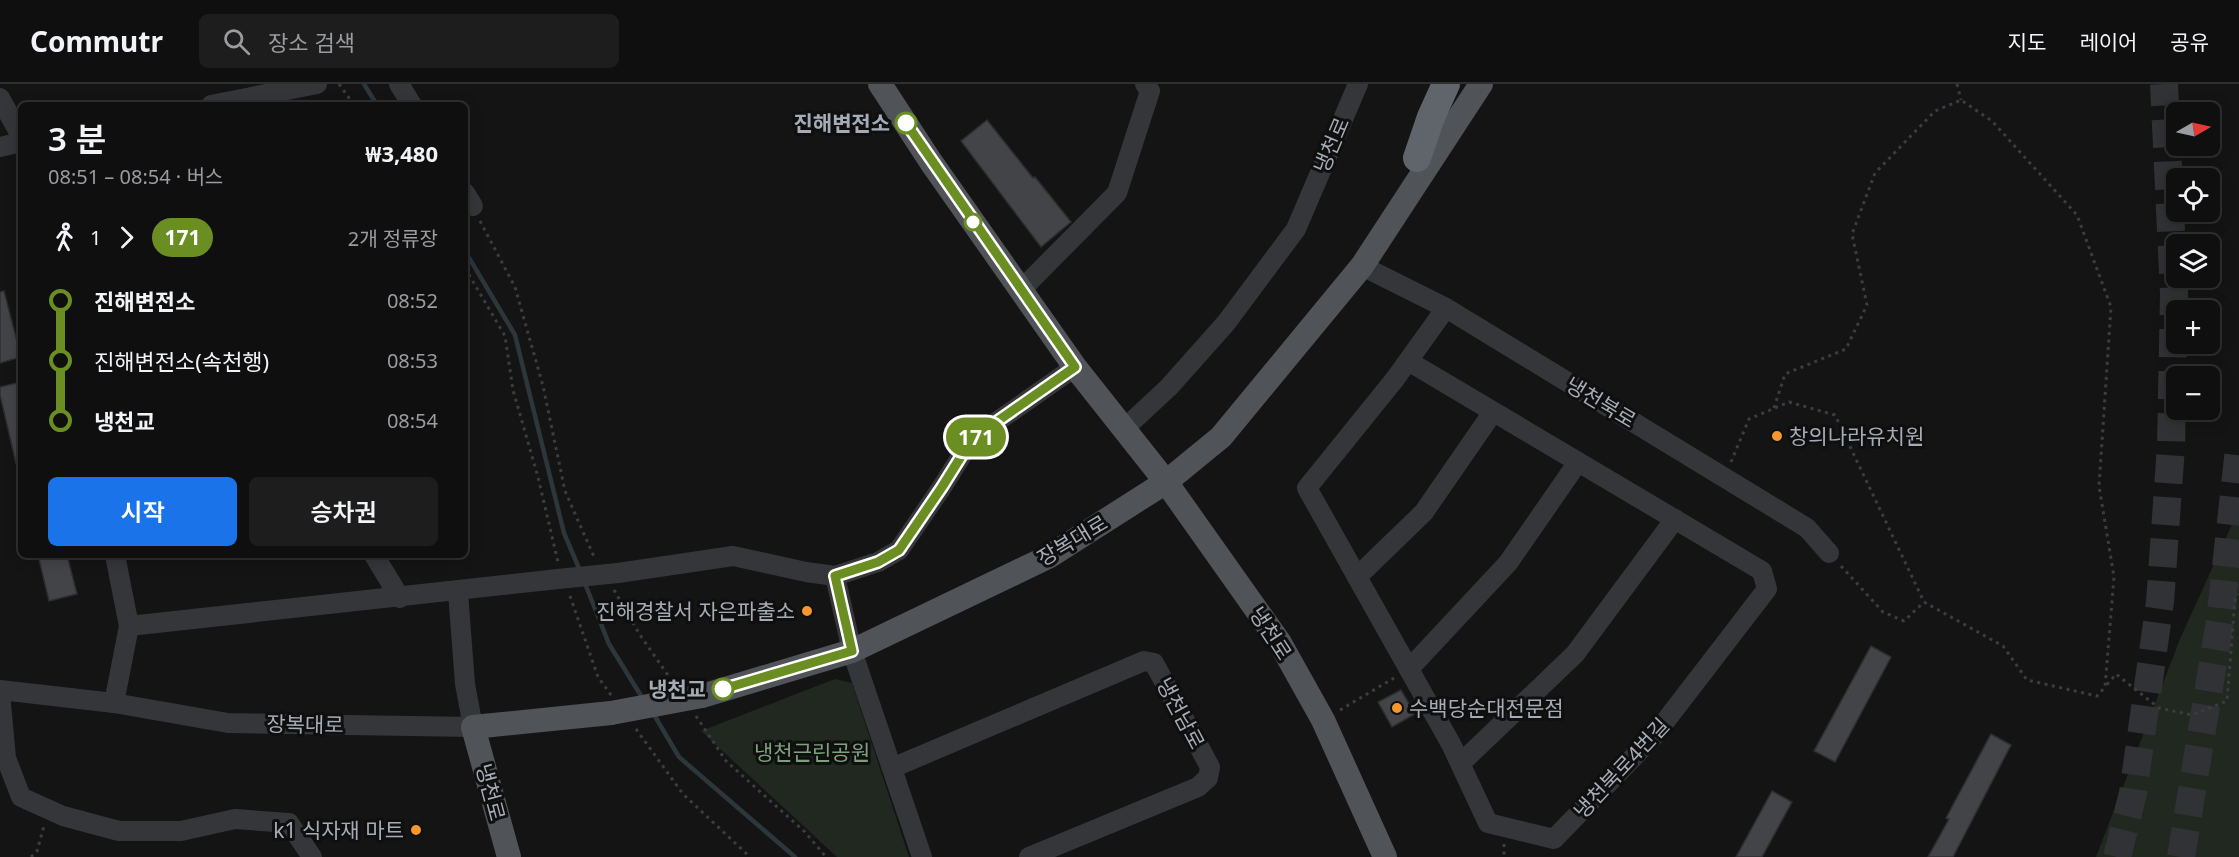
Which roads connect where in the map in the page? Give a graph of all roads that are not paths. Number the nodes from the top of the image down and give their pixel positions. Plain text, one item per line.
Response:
1 (317, 84) edge
2 (399, 84) edge
3 (880, 84) edge
4 (1145, 84) edge
5 (1358, 84) edge
6 (1446, 84) edge
7 (1455, 84) edge
8 (1481, 84) edge
9 (0, 98) edge
10 (227, 102) edge
11 (410, 102) edge
12 (18, 131) edge
13 (18, 143) edge
14 (0, 147) edge
15 (1417, 158) junction
16 (1362, 266) junction
17 (1021, 290) junction
18 (1446, 308) junction
19 (1408, 361) junction
20 (1075, 367) junction
21 (1493, 412) junction
22 (1125, 428) junction
23 (1578, 462) junction
24 (1166, 482) junction
25 (1675, 519) junction
26 (1829, 554) road end
27 (115, 558) edge
28 (376, 558) edge
29 (835, 576) junction
30 (1357, 577) junction
31 (458, 592) junction
32 (400, 598) junction
33 (129, 626) junction
34 (852, 651) junction
35 (1409, 669) junction
36 (0, 692) edge
37 (114, 703) junction
38 (473, 727) junction
39 (1461, 764) junction
40 (892, 768) junction
41 (312, 857) edge
42 (509, 857) edge
43 (922, 857) edge
44 (1029, 857) edge
45 (1385, 857) edge

1 - 10 street
2 - 11 street
3 - 17 main road, 냉천로
4 - 17 street
5 - 22 street, 냉천로
6 - 15 highway
7 - 15 main road
8 - 16 main road
9 - 12 street
13 - 14 street
15 - 16 main road
16 - 18 street, 냉천북로
16 - 24 main road, 장복대로
17 - 20 main road, 냉천로
18 - 19 street, 냉천북로4번길
18 - 26 street, 냉천북로
19 - 21 street
19 - 30 street, 냉천북로4번길
20 - 22 main road, 냉천로
20 - 29 street
21 - 23 street
21 - 30 street
22 - 24 main road, 냉천로
23 - 25 street
23 - 35 street
24 - 34 main road, 장복대로
24 - 45 main road, 냉천로
25 - 39 street
25 - 39 street, 냉천북로4번길
27 - 33 street
28 - 32 street
29 - 31 street, bridge
29 - 34 street
30 - 35 street, 냉천북로4번길
31 - 32 street
31 - 38 street
32 - 33 street
33 - 37 street
34 - 38 main road, 장복대로, bridge
34 - 40 street
35 - 39 street, 냉천북로4번길
36 - 37 street, 장복대로
36 - 41 street
37 - 38 street, 장복대로
38 - 42 main road, 냉천로
40 - 43 street
40 - 44 street, 냉천남로

